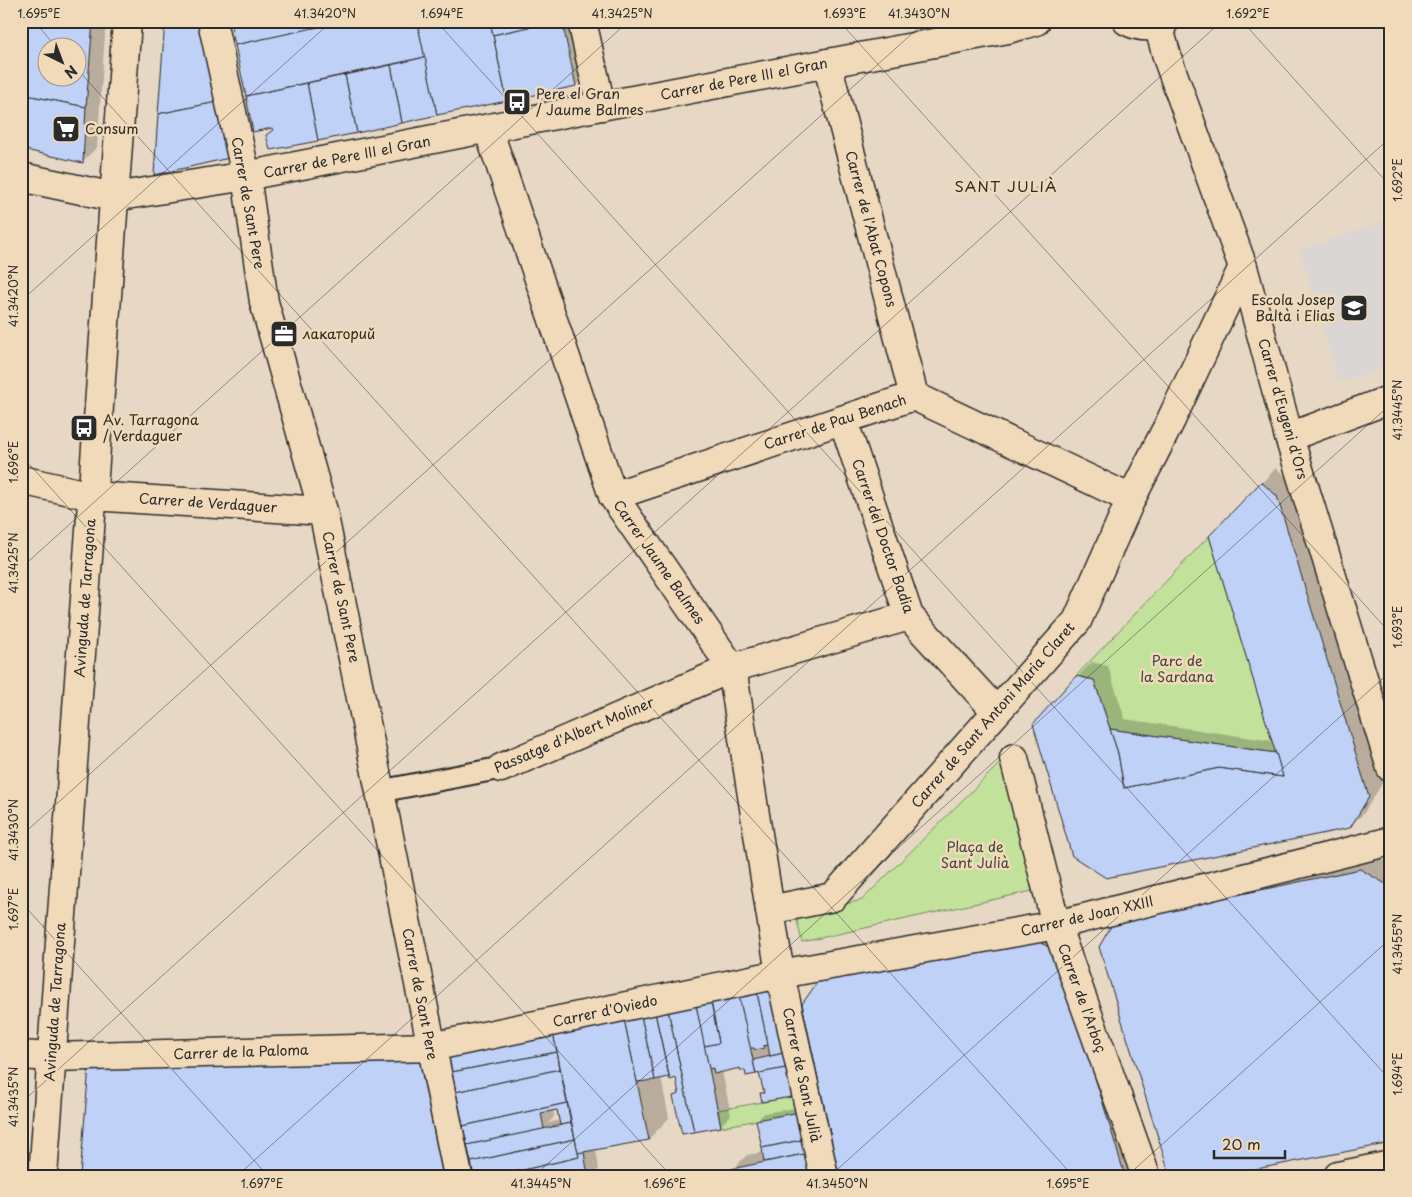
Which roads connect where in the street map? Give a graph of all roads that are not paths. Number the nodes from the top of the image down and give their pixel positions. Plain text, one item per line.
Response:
1 (127, 21) edge
2 (212, 21) edge
3 (582, 21) edge
4 (1036, 21) edge
5 (1126, 21) edge
6 (1161, 23) edge
7 (827, 63) junction
8 (601, 106) junction
9 (488, 129) junction
10 (246, 176) junction
11 (21, 177) edge
12 (114, 197) junction
13 (1243, 267) junction
14 (914, 396) junction
15 (1391, 399) edge
16 (843, 420) junction
17 (1289, 437) junction
18 (21, 480) edge
19 (92, 496) junction
20 (613, 496) junction
21 (1131, 499) junction
22 (323, 511) junction
23 (909, 616) junction
24 (732, 668) junction
25 (996, 711) junction
26 (1014, 758) dead end
27 (501, 768) joint
28 (1391, 768) edge
29 (381, 791) junction
30 (1391, 841) edge
31 (770, 910) junction
32 (1056, 925) junction
33 (780, 974) junction
34 (430, 1047) junction
35 (21, 1054) edge
36 (51, 1057) junction
37 (1391, 1164) edge
38 (43, 1176) edge
39 (458, 1176) edge
40 (824, 1176) edge
41 (1146, 1176) edge
42 (1338, 1176) edge

1 - 12 street, Avinguda de Tarragona
2 - 10 street, Carrer de Sant Pere
3 - 8 street
4 - 7 street, Carrer de Pere III el Gran
5 - 6 street
6 - 13 street, Carrer d'Eugeni d'Ors
7 - 8 street, Carrer de Pere III el Gran
7 - 14 street, Carrer de l'Abat Copons
8 - 9 street, Carrer de Pere III el Gran
9 - 10 street, Carrer de Pere III el Gran
9 - 20 street, Carrer Jaume Balmes
10 - 12 street, Carrer de Pere III el Gran
10 - 22 street, Carrer de Sant Pere
11 - 12 street
12 - 19 street, Avinguda de Tarragona
13 - 17 street, Carrer d'Eugeni d'Ors
13 - 21 street, Carrer de Sant Antoni Maria Claret
14 - 16 street, Carrer de Pau Benach
14 - 21 street, Carrer de Pau Benach
15 - 17 street
16 - 20 street, Carrer de Pau Benach
16 - 23 street, Carrer del Doctor Badia
17 - 28 street, Carrer d'Eugeni d'Ors
18 - 19 street, Carrer de Verdaguer
19 - 22 street, Carrer de Verdaguer
19 - 36 street, Avinguda de Tarragona
20 - 24 street, Carrer Jaume Balmes
21 - 25 street, Carrer de Sant Antoni Maria Claret
22 - 29 street, Carrer de Sant Pere
23 - 24 street, Passatge d'Albert Moliner
23 - 25 street, Carrer del Doctor Badia
24 - 27 street, Passatge d'Albert Moliner
24 - 31 street, Carrer Jaume Balmes
25 - 31 street, Carrer de Sant Antoni Maria Claret
26 - 32 street, Carrer de l'Arboç
27 - 29 street, Passatge d'Albert Moliner
29 - 34 street, Carrer de Sant Pere
30 - 32 street, Carrer de Joan XXIII
31 - 33 street, Carrer Jaume Balmes
32 - 33 street, Carrer de Joan XXIII
32 - 41 street, Carrer de l'Arboç
33 - 34 street, Carrer d'Oviedo
33 - 40 street, Carrer de Sant Julià
34 - 36 street, Carrer de la Paloma
34 - 39 street, Carrer de Sant Pere
35 - 36 street, Carrer de la Paloma
36 - 38 street, Avinguda de Tarragona
37 - 42 street

